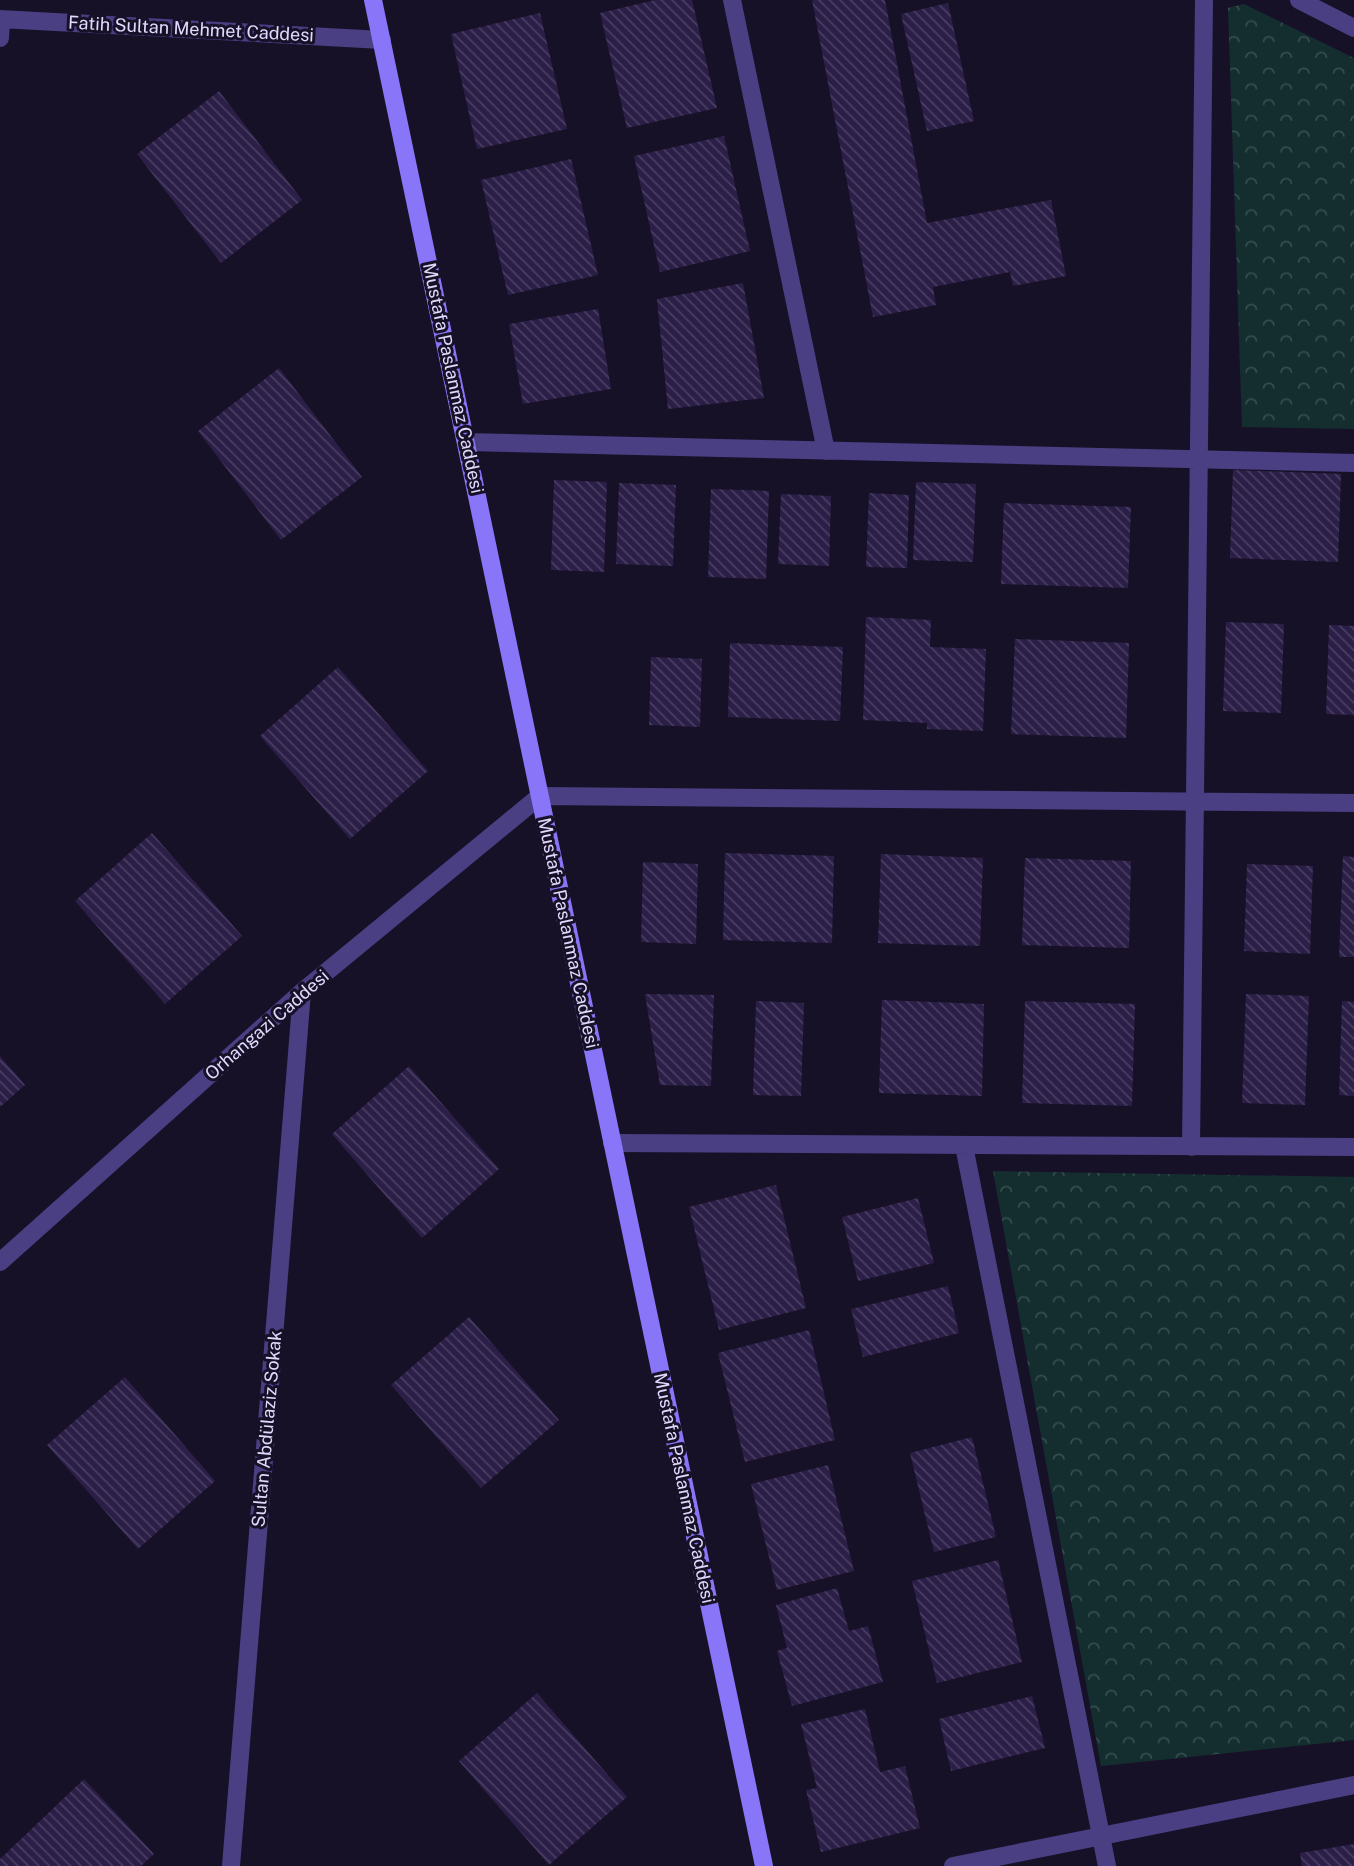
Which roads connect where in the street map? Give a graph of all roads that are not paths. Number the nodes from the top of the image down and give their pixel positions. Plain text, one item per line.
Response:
1 (373, 0) edge
2 (732, 0) edge
3 (1204, 0) edge
4 (1298, 0) edge
5 (1, 19) edge
6 (1354, 27) edge
7 (0, 38) edge
8 (382, 40) junction
9 (466, 442) junction
10 (826, 451) junction
11 (1199, 459) junction
12 (1354, 463) edge
13 (540, 796) junction
14 (1195, 801) junction
15 (1354, 803) edge
16 (302, 992) junction
17 (612, 1143) junction
18 (964, 1146) junction
19 (1191, 1147) junction
20 (1354, 1147) edge
21 (0, 1262) edge
22 (1354, 1785) edge
23 (1101, 1836) junction
24 (231, 1866) edge
25 (764, 1866) edge
26 (953, 1866) edge
27 (1107, 1866) edge

1 - 8 street, Mustafa Paslanmaz Caddesi
2 - 10 street
3 - 11 street
4 - 6 street
5 - 7 street
5 - 8 street, Fatih Sultan Mehmet Caddesi
8 - 9 street, Mustafa Paslanmaz Caddesi
9 - 10 street
9 - 13 street, Mustafa Paslanmaz Caddesi
10 - 11 street
11 - 12 street
11 - 14 street
13 - 14 street
13 - 16 street, Orhangazi Caddesi
13 - 17 street, Mustafa Paslanmaz Caddesi
14 - 15 street
14 - 19 street
16 - 21 street, Orhangazi Caddesi
16 - 24 street, Sultan Abdülaziz Sokak
17 - 18 street
17 - 25 street, Mustafa Paslanmaz Caddesi
18 - 19 street
18 - 23 street
19 - 20 street
22 - 23 street
23 - 26 street
23 - 27 street

